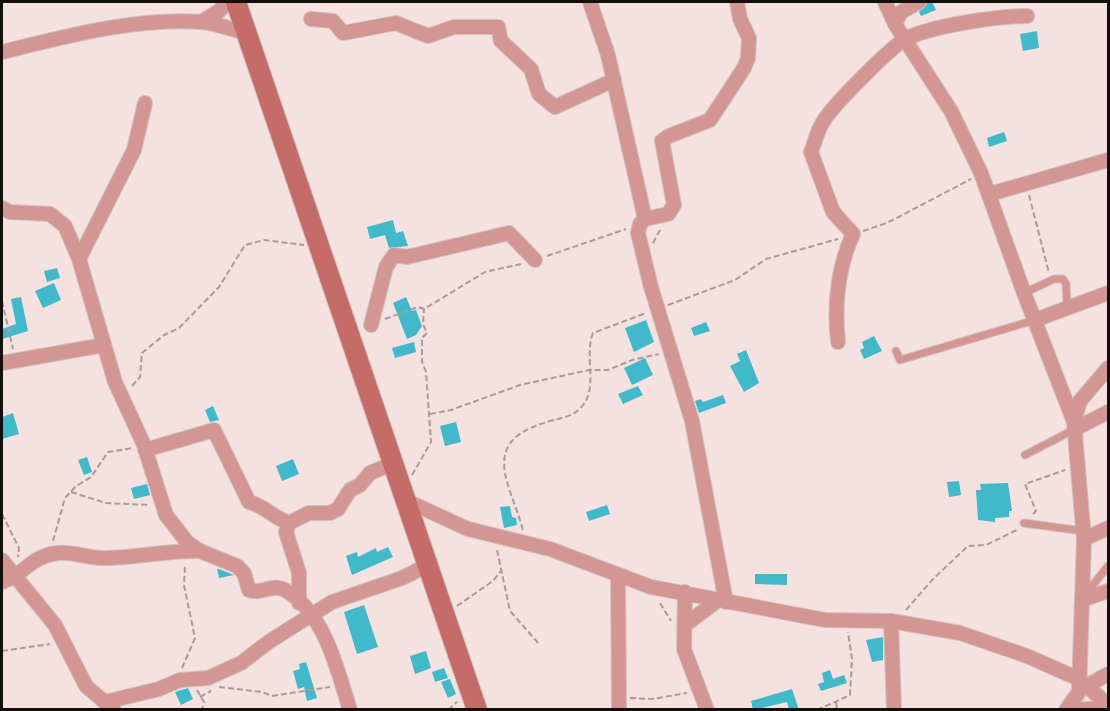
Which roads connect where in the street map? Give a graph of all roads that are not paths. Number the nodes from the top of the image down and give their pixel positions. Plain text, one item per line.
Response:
1 (228, 2) edge
2 (236, 2) edge
3 (590, 2) edge
4 (737, 2) edge
5 (885, 2) edge
6 (919, 2) edge
7 (1027, 16) dead end
8 (311, 19) dead end
9 (201, 22) junction
10 (895, 24) junction
11 (245, 33) junction
12 (905, 40) junction
13 (2, 52) edge
14 (614, 80) junction
15 (145, 104) dead end
16 (1108, 160) edge
17 (990, 194) junction
18 (2, 208) edge
19 (642, 221) junction
20 (79, 259) junction
21 (535, 260) road end
22 (1108, 292) edge
23 (1024, 293) junction
24 (1067, 307) junction
25 (1035, 320) junction
26 (371, 325) road end
27 (838, 342) dead end
28 (104, 345) junction
29 (896, 351) dead end
30 (8, 361) edge
31 (1108, 369) edge
32 (1108, 412) edge
33 (1075, 425) junction
34 (145, 448) junction
35 (1025, 455) dead end
36 (394, 463) junction
37 (405, 495) junction
38 (289, 523) junction
39 (1024, 523) road end
40 (1108, 528) edge
41 (1084, 535) junction
42 (200, 551) junction
43 (2, 560) edge
44 (428, 565) junction
45 (1108, 566) edge
46 (14, 574) junction
47 (618, 574) junction
48 (2, 582) edge
49 (1108, 591) edge
50 (685, 592) junction
51 (1082, 600) junction
52 (722, 601) junction
53 (299, 603) junction
54 (313, 616) junction
55 (891, 621) junction
56 (685, 626) junction
57 (1108, 674) edge
58 (1083, 683) junction
59 (618, 703) edge
60 (110, 706) edge
61 (1108, 707) edge
62 (350, 710) edge
63 (477, 710) edge
64 (707, 710) edge
65 (894, 710) edge
66 (1066, 710) edge
67 (1071, 710) edge

1 - 9 street
2 - 11 main road
3 - 14 street
4 - 19 street
5 - 10 street
6 - 10 street
7 - 12 street
8 - 14 street
9 - 11 street
9 - 13 street
10 - 12 street
11 - 36 main road
12 - 17 street
12 - 27 street
14 - 19 street
15 - 20 street
16 - 17 street
17 - 23 street
18 - 20 street
19 - 52 street
20 - 28 street
21 - 26 street
22 - 24 street
23 - 24 lane
23 - 25 street
24 - 25 street
25 - 29 lane
25 - 33 street
28 - 30 street
28 - 34 street
31 - 33 street
32 - 33 street
33 - 35 lane
33 - 41 street
34 - 38 street
34 - 42 street
36 - 37 main road
36 - 38 street
37 - 44 main road
37 - 47 street
38 - 53 street
39 - 41 lane
40 - 41 street
41 - 51 street
42 - 46 street
42 - 53 street
43 - 46 street
44 - 54 street
44 - 63 main road
45 - 51 lane
46 - 48 street
46 - 60 street
47 - 50 street
47 - 59 street
49 - 51 street
50 - 52 street
50 - 56 street
51 - 58 street
52 - 55 street
52 - 56 street
53 - 54 street
54 - 60 street
54 - 62 street
55 - 58 street
55 - 65 street
56 - 64 street
57 - 58 street
58 - 61 street
58 - 66 street
61 - 67 street

